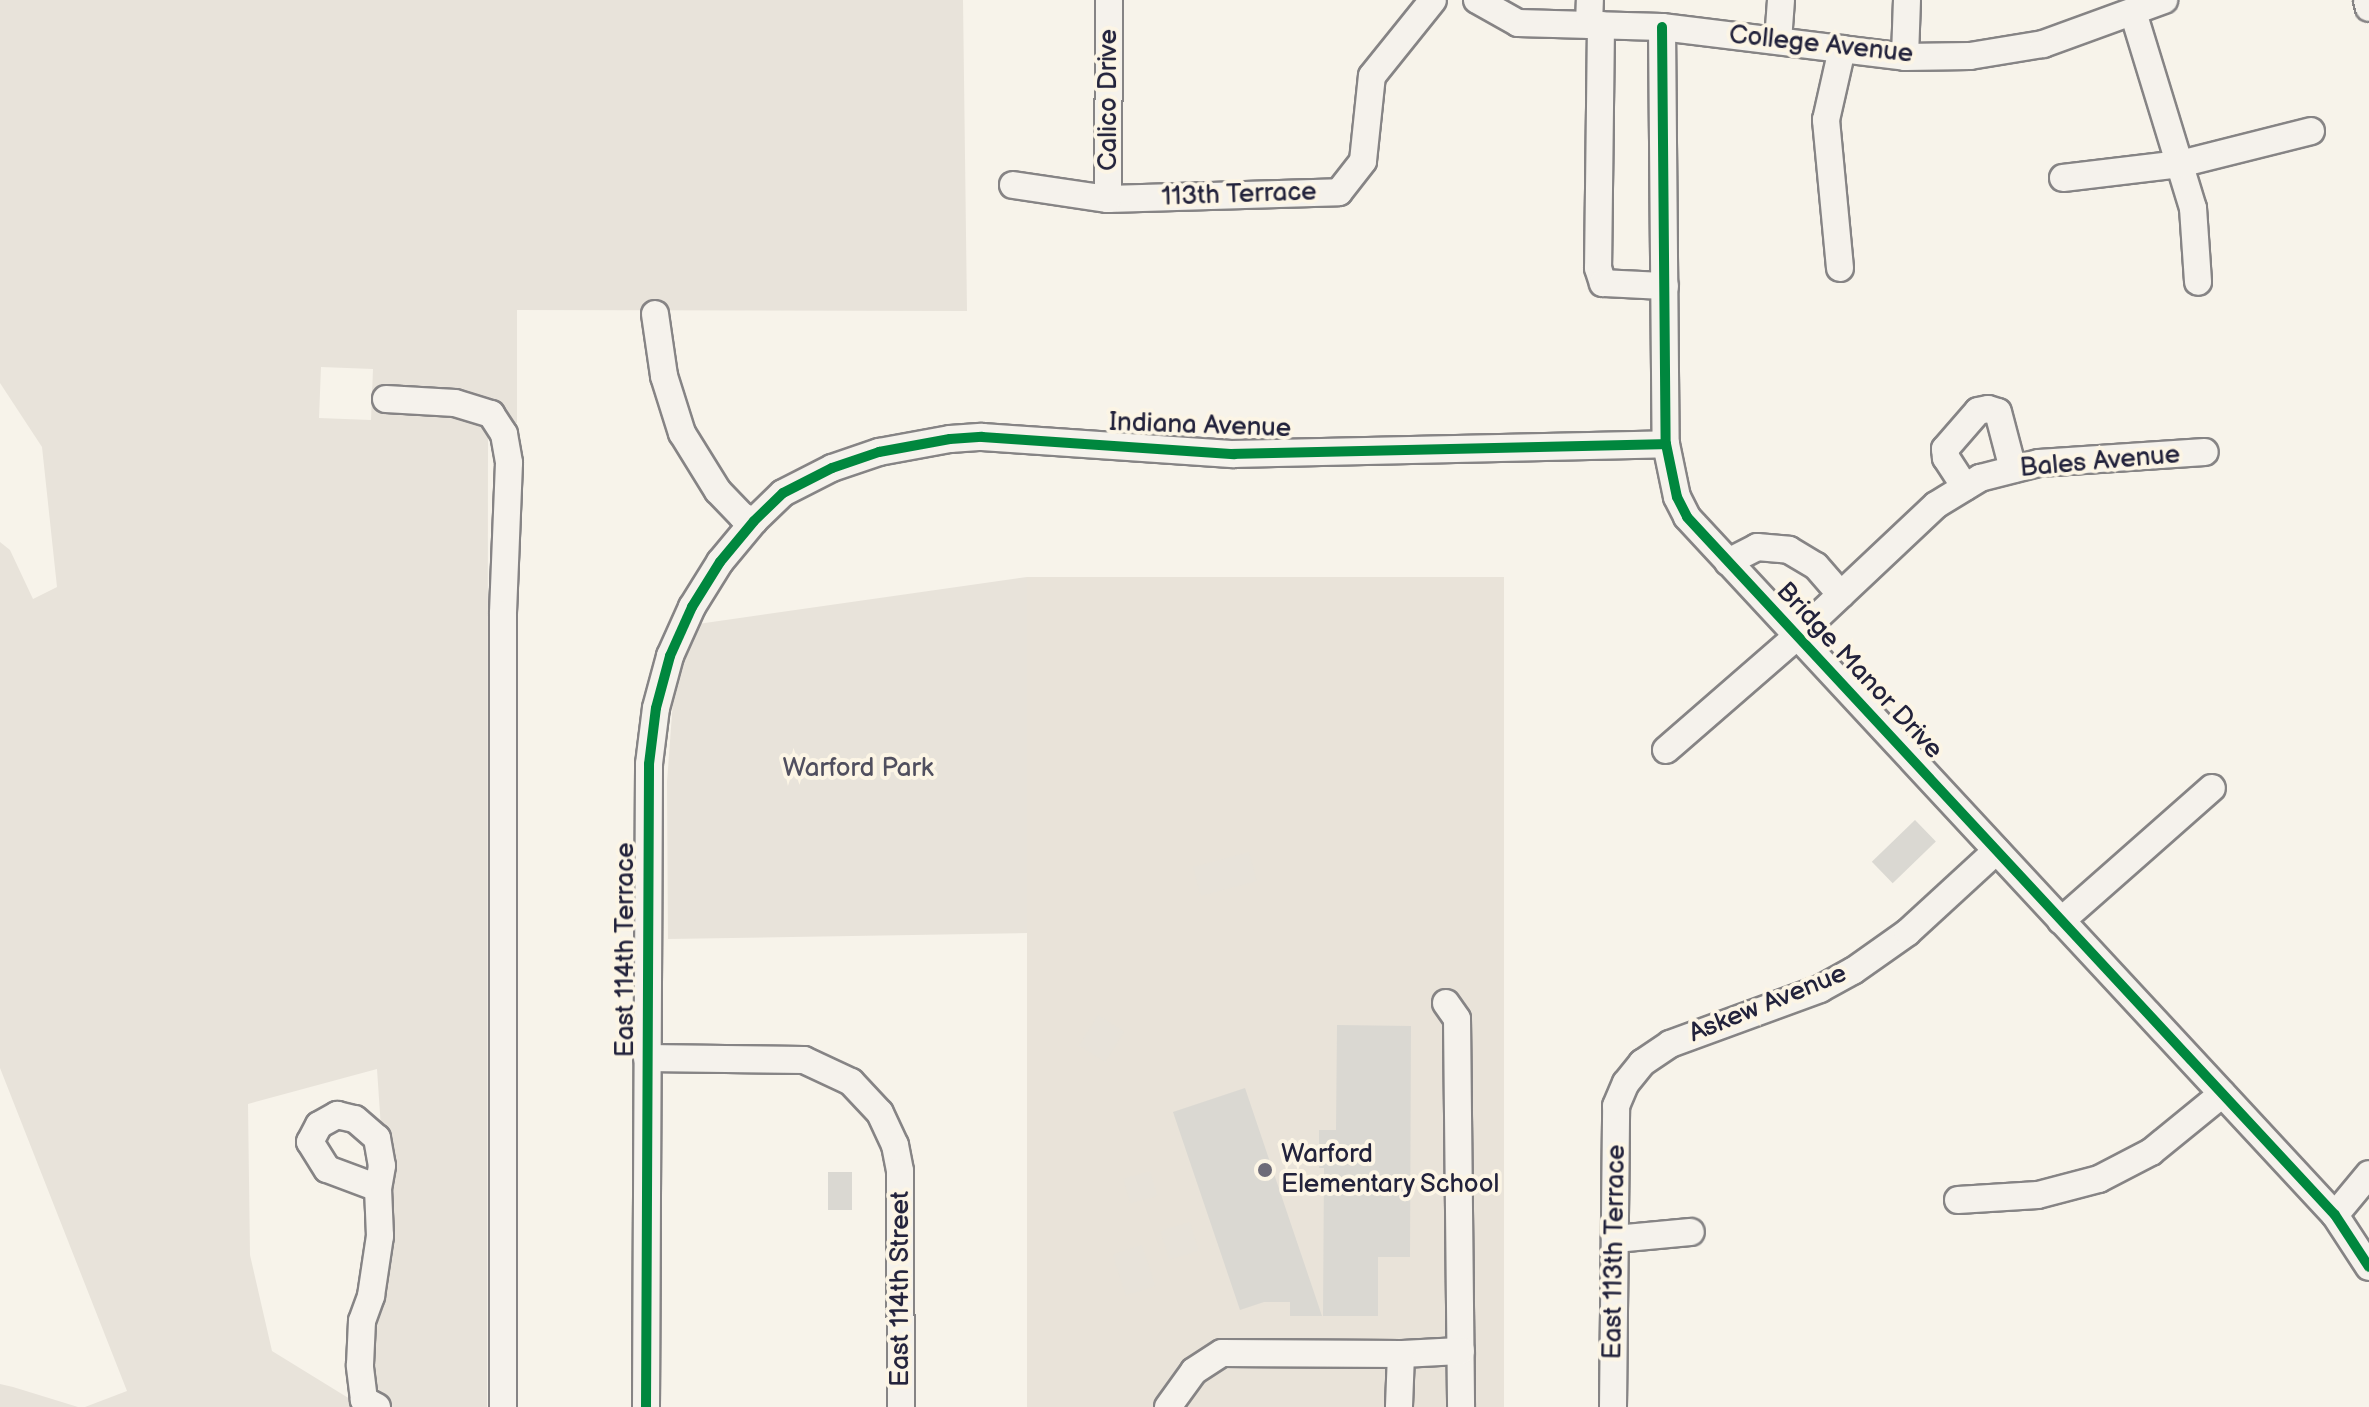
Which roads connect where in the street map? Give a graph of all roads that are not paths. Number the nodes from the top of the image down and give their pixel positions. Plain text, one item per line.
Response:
1 (1109, 0) edge
2 (1433, 0) edge
3 (1477, 0) edge
4 (1781, 0) edge
5 (1907, 0) edge
6 (2164, 0) edge
7 (2367, 0) edge
8 (2369, 8) edge
9 (2133, 12) junction
10 (1593, 16) edge
11 (1662, 27) junction
12 (1778, 41) junction
13 (1842, 49) junction
14 (1905, 57) junction
15 (2311, 131) dead end
16 (2180, 164) junction
17 (2063, 178) dead end
18 (1013, 185) dead end
19 (1108, 199) junction
20 (1840, 268) dead end
21 (2198, 282) dead end
22 (1665, 286) junction
23 (655, 314) dead end
24 (386, 399) dead end
25 (1666, 444) junction
26 (2205, 452) dead end
27 (2013, 469) junction
28 (1965, 487) junction
29 (754, 521) junction
30 (1728, 562) junction
31 (1841, 595) junction
32 (1797, 636) junction
33 (1666, 750) dead end
34 (2212, 788) dead end
35 (1996, 851) junction
36 (2061, 921) junction
37 (1446, 1003) dead end
38 (647, 1058) junction
39 (2222, 1094) junction
40 (1619, 1099) joint
41 (2369, 1174) edge
42 (378, 1188) dead end
43 (1958, 1200) dead end
44 (2335, 1215) junction
45 (1691, 1232) dead end
46 (1615, 1239) junction
47 (2369, 1267) edge
48 (1461, 1351) junction
49 (1401, 1354) junction
50 (377, 1407) edge
51 (503, 1407) edge
52 (646, 1407) edge
53 (901, 1407) edge
54 (1168, 1407) edge
55 (1399, 1407) edge
56 (1461, 1407) edge
57 (1613, 1407) edge

1 - 19 street, Calico Drive
2 - 19 street, 113th Terrace
3 - 10 street, College Avenue
4 - 12 street
5 - 14 street
6 - 9 street, College Avenue
7 - 8 street
9 - 14 street, College Avenue
9 - 16 street
10 - 11 street, College Avenue
10 - 22 street
11 - 12 street, College Avenue
11 - 22 street, Bridge Manor Drive
12 - 13 street, College Avenue
13 - 14 street, College Avenue
13 - 20 street
15 - 16 street
16 - 17 street
16 - 21 street
18 - 19 street, 113th Terrace
22 - 25 street, Bridge Manor Drive
23 - 29 street
24 - 51 street
25 - 29 street, Indiana Avenue
25 - 30 street, Bridge Manor Drive
26 - 27 street, Bales Avenue
27 - 28 street, Bales Avenue
27 - 28 street
28 - 31 street, Bales Avenue
29 - 38 street, East 114th Terrace
30 - 31 street
30 - 32 street, Bridge Manor Drive
31 - 32 street, Bales Avenue
32 - 33 street, Bales Avenue
32 - 35 street, Bridge Manor Drive
34 - 36 street
35 - 36 street, Bridge Manor Drive
35 - 40 street, Askew Avenue
36 - 39 street, Bridge Manor Drive
37 - 48 street
38 - 52 street, East 114th Terrace
38 - 53 street, East 114th Street
39 - 43 street
39 - 44 street, Bridge Manor Drive
40 - 46 street, East 113th Terrace
41 - 44 street
42 - 50 street
44 - 47 street, Bridge Manor Drive
45 - 46 street
46 - 57 street, East 113th Terrace
48 - 49 street
48 - 56 street
49 - 54 street
49 - 55 street

